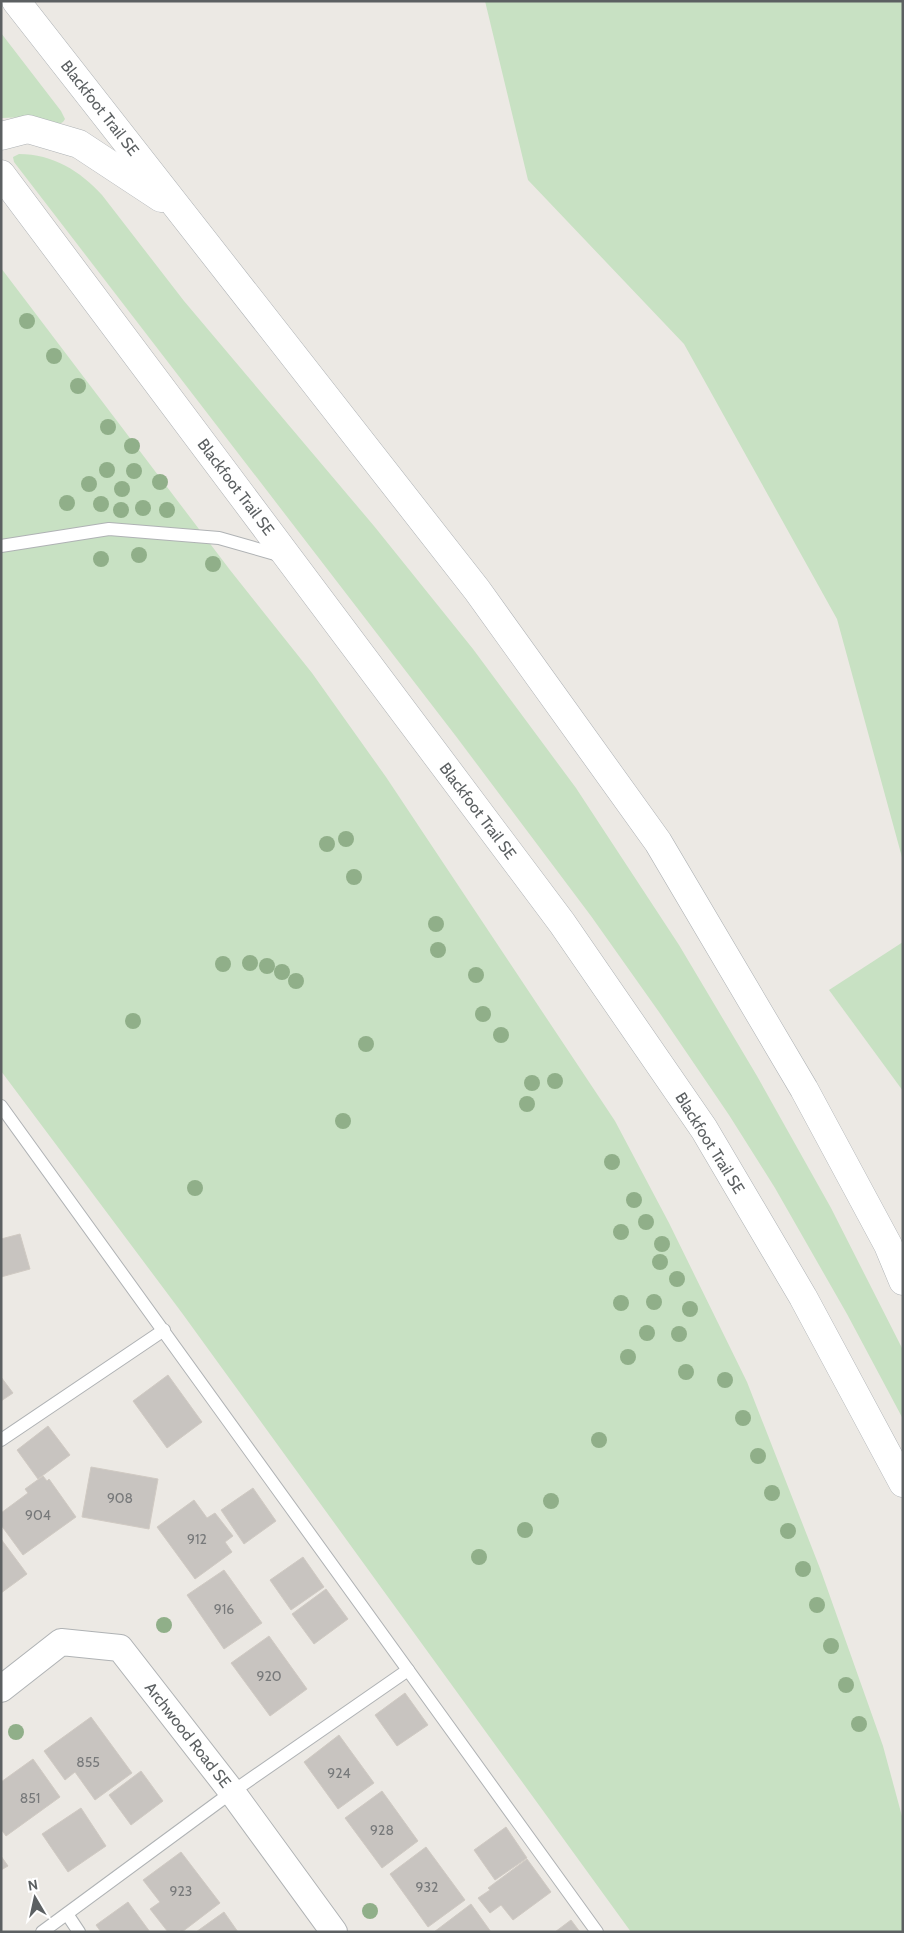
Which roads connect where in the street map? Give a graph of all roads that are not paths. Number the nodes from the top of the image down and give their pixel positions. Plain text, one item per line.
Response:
1 (16, 1) edge
2 (1, 136) edge
3 (1, 174) edge
4 (179, 209) junction
5 (1, 546) edge
6 (289, 558) junction
7 (1, 1106) edge
8 (903, 1281) edge
9 (164, 1330) junction
10 (1, 1440) edge
11 (902, 1483) edge
12 (408, 1670) junction
13 (1, 1689) edge
14 (232, 1792) junction
15 (67, 1914) junction
16 (42, 1932) edge
17 (79, 1932) edge
18 (334, 1932) edge
19 (597, 1932) edge

1 - 4 main road, Blackfoot Trail SE
2 - 4 main road
3 - 6 main road, Blackfoot Trail SE
4 - 8 main road, Blackfoot Trail SE
5 - 6 lane
6 - 11 main road, Blackfoot Trail SE
7 - 9 lane
9 - 10 lane
9 - 12 lane
12 - 14 lane
12 - 19 lane
13 - 14 street, Archwood Road SE
14 - 15 lane
14 - 18 street, Archwood Road SE
15 - 16 lane
15 - 17 lane

